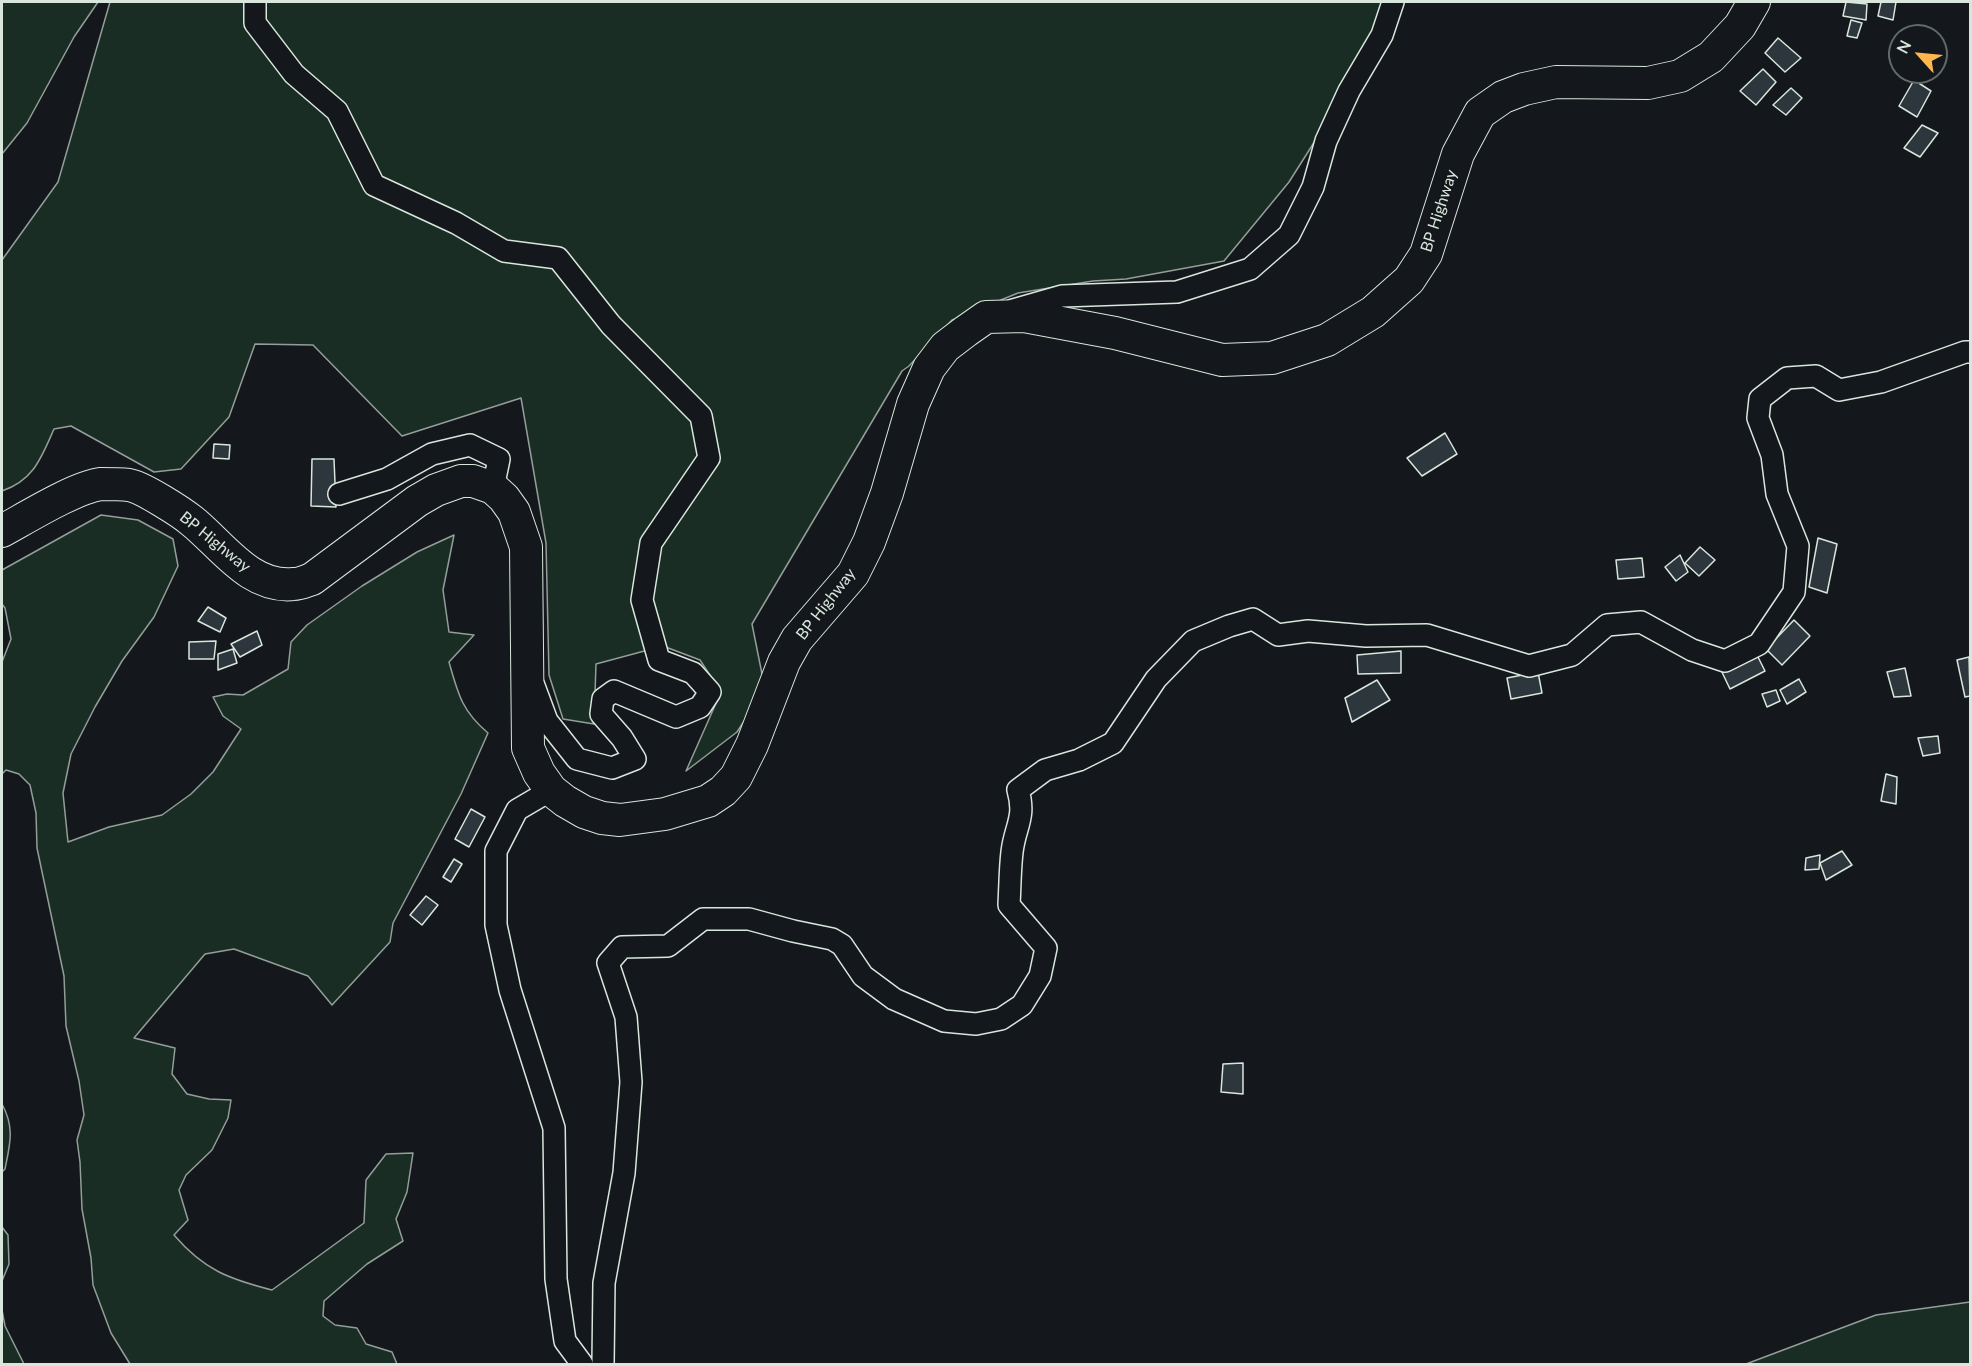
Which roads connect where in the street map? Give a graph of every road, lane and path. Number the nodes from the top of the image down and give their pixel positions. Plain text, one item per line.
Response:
1 (255, 2) edge
2 (1393, 2) edge
3 (1754, 2) edge
4 (986, 317) junction
5 (1971, 352) edge
6 (493, 488) junction
7 (339, 494) dead end
8 (2, 531) edge
9 (528, 667) junction
10 (551, 790) junction
11 (582, 1365) edge
12 (603, 1365) edge

1 - 9 street
2 - 4 street
3 - 4 highway, BP Highway
4 - 10 highway, BP Highway
5 - 12 street
6 - 7 street
6 - 8 highway, BP Highway
6 - 9 highway, BP Highway
9 - 10 highway, BP Highway
10 - 11 street

